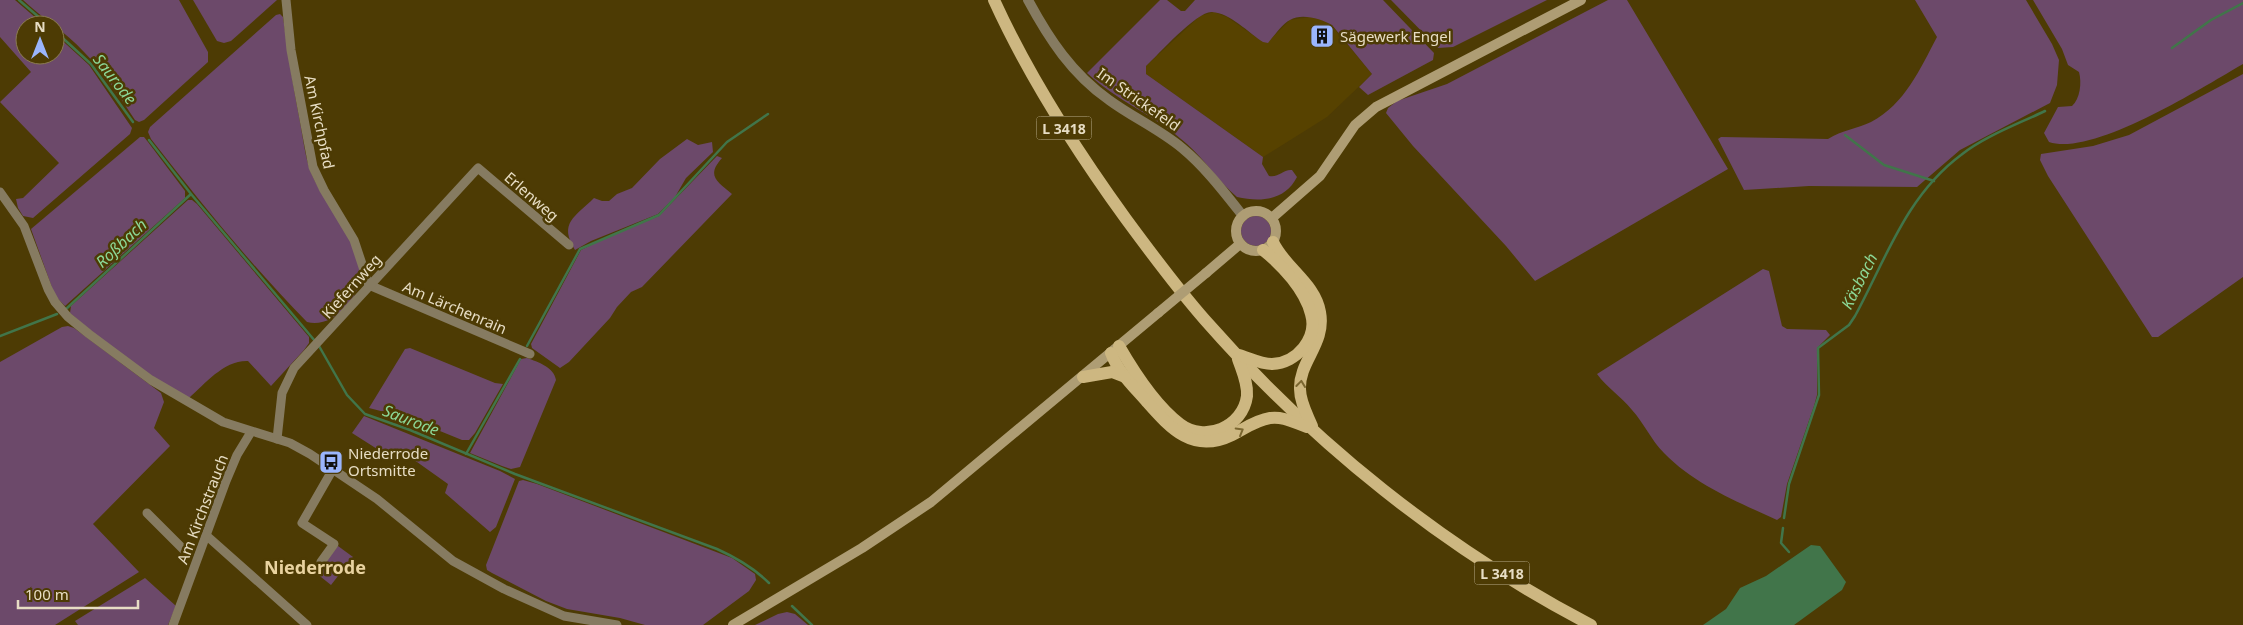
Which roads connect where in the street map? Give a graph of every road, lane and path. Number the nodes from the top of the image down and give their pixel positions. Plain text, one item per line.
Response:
1 (286, 0) edge
2 (994, 0) edge
3 (1028, 0) edge
4 (1581, 0) edge
5 (478, 168) joint
6 (0, 192) edge
7 (1243, 216) junction
8 (1272, 218) junction
9 (1240, 244) junction
10 (569, 245) dead end
11 (1268, 246) junction
12 (369, 285) junction
13 (1115, 350) junction
14 (530, 354) dead end
15 (1236, 354) junction
16 (1125, 376) junction
17 (1083, 377) junction
18 (1314, 430) junction
19 (251, 432) junction
20 (277, 439) junction
21 (333, 469) junction
22 (147, 513) dead end
23 (207, 536) junction
24 (184, 550) dead end
25 (321, 562) dead end
26 (173, 625) edge
27 (307, 625) edge
28 (617, 625) edge
29 (733, 625) edge
30 (1591, 625) edge

1 - 12 street, Am Kirchpfad
2 - 15 main road, L 3418
3 - 7 street, Im Strickefeld
4 - 8 main road
5 - 10 street, Erlenweg
5 - 12 street, Kiefernweg
6 - 19 street
7 - 8 main road
7 - 9 main road
8 - 11 main road
9 - 11 main road
9 - 13 main road, bridge
11 - 15 main road
18 -> 11 main road, L 3418
12 - 14 street, Am Lärchenrain
12 - 20 street, Kiefernweg
13 - 15 main road, L 3418
13 - 16 main road, L 3418
13 - 17 main road
15 - 18 main road, L 3418
16 - 17 main road
16 -> 18 main road, L 3418
17 - 29 main road
18 - 30 main road, L 3418
19 - 20 street
19 - 23 street, Am Kirchstrauch
20 - 21 street
21 - 25 street
21 - 28 street
22 - 24 street, Am Kirchstrauch
23 - 26 street, Am Kirchstrauch
23 - 27 street

